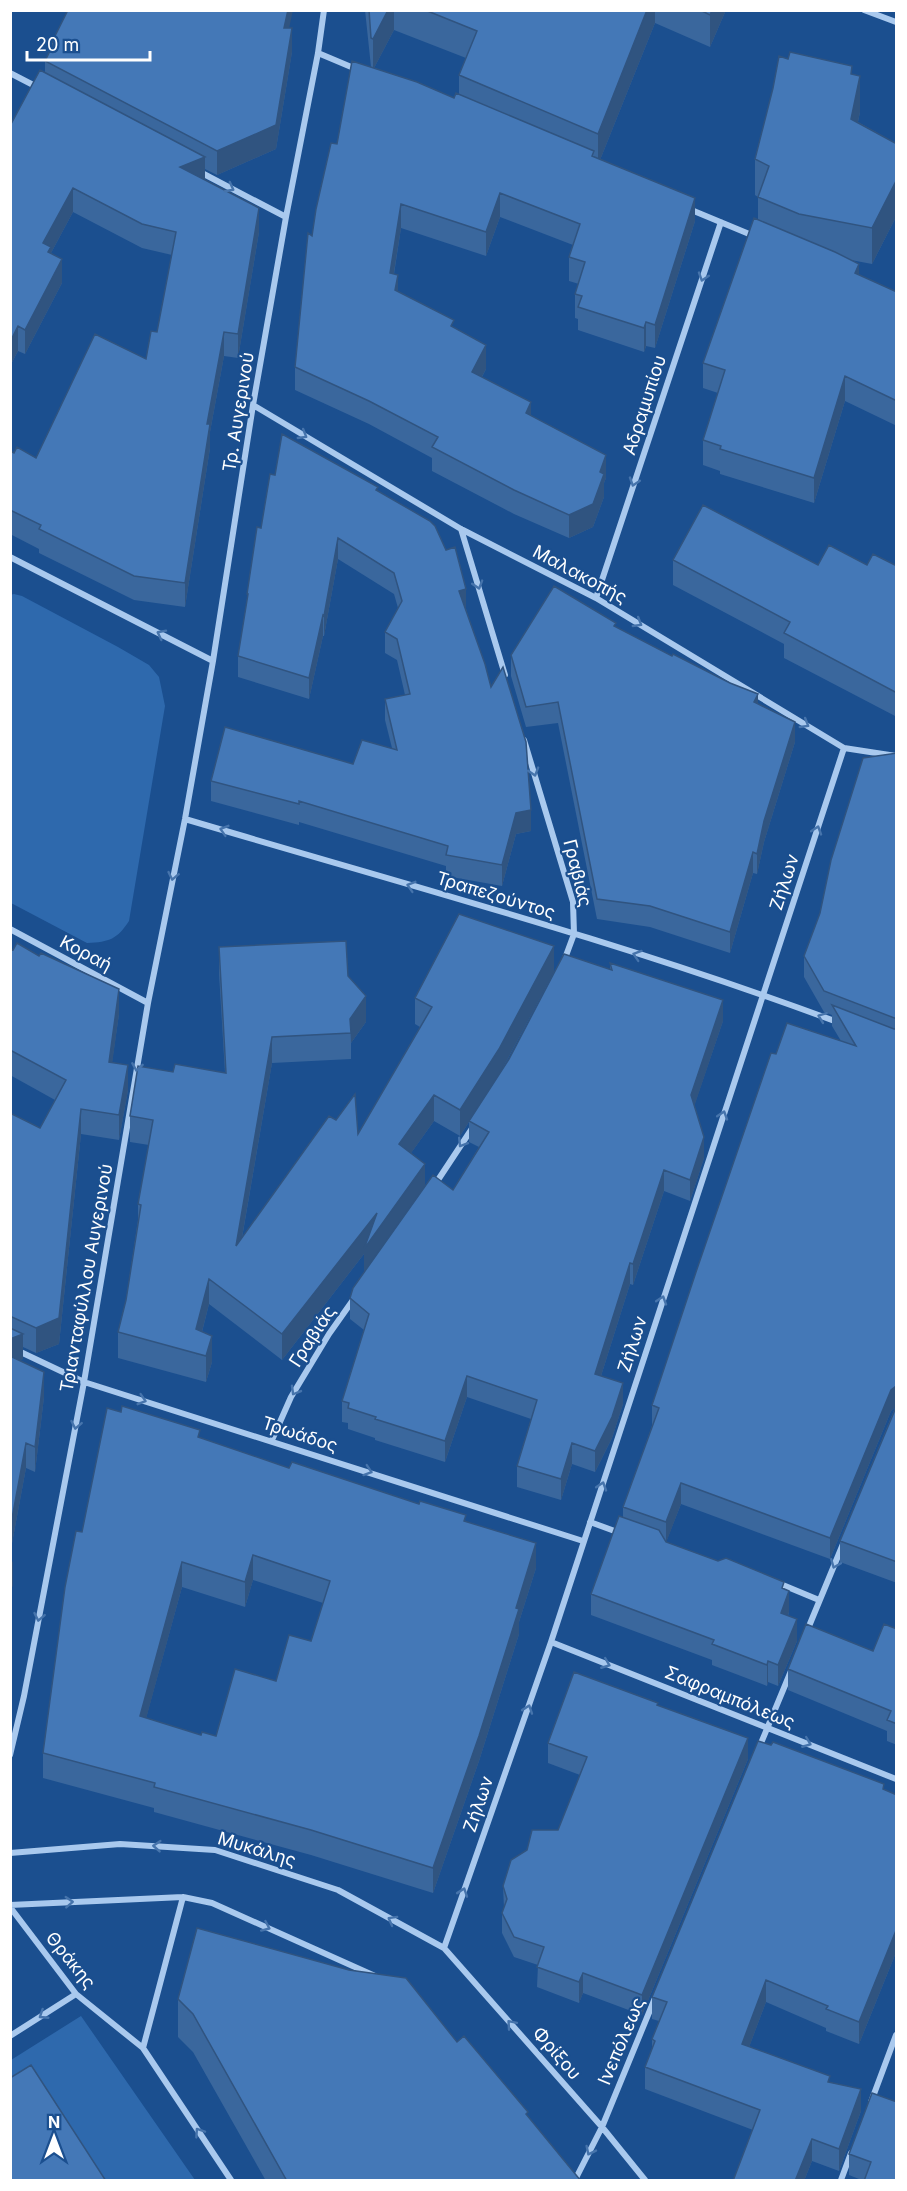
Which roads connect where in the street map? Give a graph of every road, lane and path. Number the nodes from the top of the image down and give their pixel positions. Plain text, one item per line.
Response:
1 (324, 10) edge
2 (864, 10) edge
3 (897, 22) edge
4 (318, 53) junction
5 (362, 71) edge
6 (10, 73) edge
7 (42, 89) edge
8 (191, 167) edge
9 (678, 204) edge
10 (286, 217) junction
11 (721, 222) junction
12 (764, 240) edge
13 (253, 405) junction
14 (461, 530) junction
15 (10, 557) edge
16 (596, 598) junction
17 (213, 661) junction
18 (508, 688) edge
19 (522, 733) edge
20 (844, 748) junction
21 (897, 756) edge
22 (185, 819) junction
23 (10, 929) edge
24 (574, 934) junction
25 (560, 973) edge
26 (763, 994) junction
27 (148, 1003) junction
28 (852, 1028) edge
29 (475, 1124) edge
30 (432, 1189) edge
31 (356, 1295) edge
32 (10, 1347) edge
33 (84, 1382) junction
34 (272, 1440) junction
35 (590, 1522) junction
36 (632, 1537) edge
37 (845, 1539) edge
38 (583, 1541) junction
39 (768, 1579) edge
40 (819, 1600) junction
41 (551, 1642) junction
42 (802, 1642) edge
43 (794, 1664) edge
44 (768, 1728) junction
45 (12, 1740) edge
46 (10, 1755) edge
47 (754, 1760) edge
48 (897, 1779) edge
49 (10, 1853) edge
50 (183, 1897) junction
51 (10, 1906) edge
52 (444, 1948) junction
53 (382, 1980) edge
54 (660, 1987) edge
55 (76, 1994) junction
56 (897, 2035) edge
57 (10, 2036) edge
58 (143, 2048) junction
59 (866, 2113) edge
60 (602, 2127) junction
61 (854, 2147) edge
62 (231, 2181) edge
63 (575, 2181) edge
64 (645, 2181) edge
65 (841, 2181) edge

1 - 4 street, Τρ. Αυγερινού
2 - 3 street
4 - 5 street
4 - 10 street, Τρ. Αυγερινού
6 - 7 street
8 -> 10 street
9 - 11 street
10 - 13 street, Τρ. Αυγερινού
11 - 12 street
11 -> 16 street, Αδραμυπίου
13 -> 14 street, Μαλακοπής
13 - 17 street, Τρ. Αυγερινού
14 - 16 street, Μαλακοπής
14 -> 18 street
17 -> 15 street
16 -> 20 street, Μαλακοπής
17 - 22 street, Τρ. Αυγερινού
19 -> 24 street, Γραβιάς
20 - 21 street, Μαλακοπής
26 -> 20 street, Ζήλων
24 -> 22 street, Τραπεζούντος
22 -> 27 street, Τριανταφύλλου Αυγερινού
23 - 27 street, Κοραή
24 - 25 street, Γραβιάς
26 -> 24 street, Τραπεζούντος
28 -> 26 street, Τραπεζούντος
35 -> 26 street, Ζήλων
27 -> 33 street, Τριανταφύλλου Αυγερινού
29 -> 30 street
31 -> 34 street, Γραβιάς
32 - 33 street, Τρωάδος
33 -> 34 street, Τρωάδος
33 -> 45 street, Τριανταφύλλου Αυγερινού
34 -> 38 street, Τρωάδος
35 - 36 street
35 - 38 street, Ζήλων
37 -> 40 street
38 - 41 street, Ζήλων
39 - 40 street
40 - 42 street
41 -> 44 street, Σαφραμπόλεως
52 -> 41 street, Ζήλων
43 - 44 street
44 - 47 street
44 -> 48 street, Σαφραμπόλεως
45 - 46 street
52 -> 49 street, Μυκάλης
51 -> 50 street
50 -> 53 street
50 - 58 street
51 - 55 street, Θράκης
60 -> 52 street, Φρίξου
54 - 60 street, Ινεπόλεως
55 -> 57 street
55 - 58 street, Θράκης
56 - 59 street
62 -> 58 street, Θράκης
60 -> 63 street, Ινεπόλεως
60 - 64 street, Φρίξου
61 - 65 street

